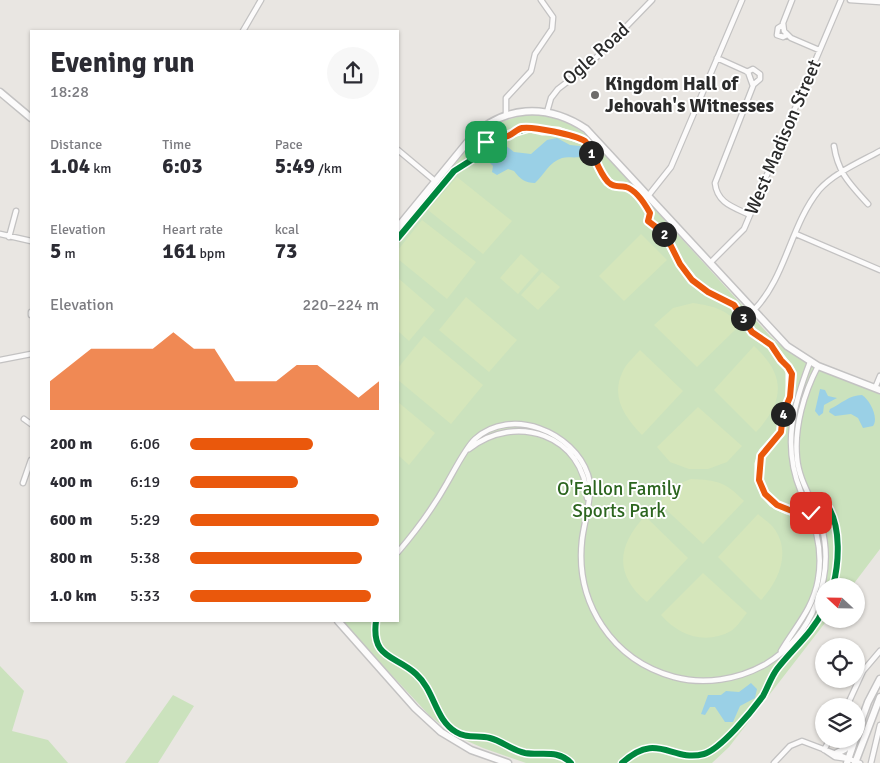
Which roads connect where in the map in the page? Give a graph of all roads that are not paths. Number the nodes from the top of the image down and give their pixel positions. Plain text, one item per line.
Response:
1 (260, 0) edge
2 (541, 0) edge
3 (652, 0) edge
4 (742, 0) edge
5 (792, 0) edge
6 (841, 0) edge
7 (850, 0) edge
8 (880, 2) edge
9 (783, 25) junction
10 (244, 30) edge
11 (788, 35) junction
12 (819, 50) junction
13 (717, 58) junction
14 (747, 72) junction
15 (753, 85) junction
16 (0, 92) edge
17 (547, 112) junction
18 (506, 114) junction
19 (30, 117) edge
20 (834, 146) dead end
21 (399, 151) edge
22 (880, 151) edge
23 (842, 173) junction
24 (435, 181) junction
25 (648, 196) junction
26 (868, 204) dead end
27 (16, 211) dead end
28 (750, 215) junction
29 (399, 226) edge
30 (0, 234) edge
31 (796, 234) junction
32 (9, 237) junction
33 (30, 241) edge
34 (710, 263) junction
35 (880, 270) edge
36 (753, 310) junction
37 (30, 354) edge
38 (0, 360) edge
39 (810, 362) junction
40 (818, 366) junction
41 (880, 376) edge
42 (877, 389) edge
43 (24, 419) dead end
44 (30, 423) edge
45 (30, 463) edge
46 (23, 483) dead end
47 (399, 551) edge
48 (339, 622) edge
49 (880, 651) edge
50 (780, 652) junction
51 (880, 679) edge
52 (880, 697) edge
53 (851, 698) edge
54 (865, 710) edge
55 (880, 725) edge
56 (847, 748) edge
57 (852, 748) edge
58 (825, 750) junction
59 (837, 753) junction
60 (848, 761) edge
61 (508, 763) edge
62 (774, 763) edge
63 (857, 763) edge
64 (871, 763) edge

1 - 10 street
2 - 18 street
3 - 17 street, Ogle Road
4 - 13 street
5 - 9 street
6 - 12 street, West Madison Street
7 - 8 street
9 - 11 street
9 - 11 street
11 - 12 street
12 - 28 street, West Madison Street
13 - 14 street
13 - 25 street
14 - 15 street
14 - 15 street
15 - 28 street
16 - 19 street
17 - 18 street
17 - 25 street
18 - 24 street
20 - 23 street
21 - 24 street
22 - 23 street
23 - 26 street
23 - 31 street
24 - 29 street
25 - 34 street
27 - 32 street
28 - 34 street, West Madison Street
30 - 32 street
31 - 35 street
31 - 36 street
32 - 33 street
34 - 36 street
36 - 39 street
37 - 38 street
39 - 40 street
39 - 50 street
40 - 42 street
40 - 50 street
41 - 42 street
43 - 44 street
45 - 46 street
47 - 50 street
48 - 61 street
49 - 53 street
51 - 54 street
52 - 63 street
55 - 64 street
56 - 59 street
57 - 60 street
58 - 59 street
58 - 60 street
58 - 62 street
59 - 60 street
60 - 63 street

